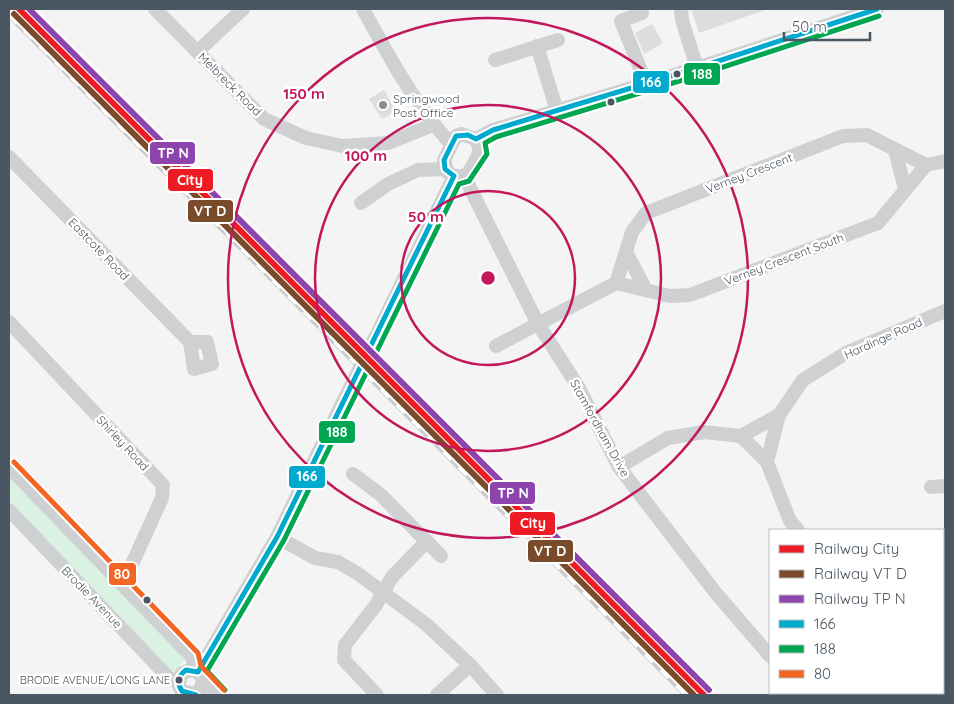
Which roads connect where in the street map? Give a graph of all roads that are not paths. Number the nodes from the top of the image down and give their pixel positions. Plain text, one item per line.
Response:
1 (155, 9) edge
2 (243, 9) edge
3 (363, 9) edge
4 (681, 9) edge
5 (877, 9) edge
6 (642, 12) dead end
7 (558, 40) dead end
8 (537, 46) junction
9 (197, 52) junction
10 (495, 60) dead end
11 (696, 68) junction
12 (646, 83) junction
13 (557, 111) junction
14 (433, 125) junction
15 (476, 139) junction
16 (451, 144) junction
17 (895, 150) junction
18 (9, 157) edge
19 (945, 161) edge
20 (926, 166) junction
21 (454, 174) junction
22 (905, 189) junction
23 (361, 203) dead end
24 (627, 254) junction
25 (616, 283) junction
26 (646, 290) junction
27 (945, 311) edge
28 (9, 322) edge
29 (538, 324) junction
30 (190, 342) dead end
31 (496, 346) dead end
32 (779, 415) junction
33 (741, 436) junction
34 (767, 462) junction
35 (9, 467) edge
36 (619, 467) junction
37 (353, 474) dead end
38 (9, 510) edge
39 (797, 529) edge
40 (277, 536) junction
41 (426, 541) junction
42 (441, 556) dead end
43 (123, 584) junction
44 (383, 593) junction
45 (769, 655) edge
46 (470, 665) junction
47 (198, 673) junction
48 (185, 691) edge
49 (219, 695) edge
50 (377, 695) edge
51 (437, 695) edge
52 (496, 695) edge

1 - 9 street, Melbreck Road
2 - 9 street
3 - 14 street
4 - 11 street
5 - 11 street
6 - 12 street
7 - 8 street
8 - 10 street
8 - 13 street
9 - 14 street, Melbreck Road
11 - 12 street
12 - 13 street
13 - 15 street
14 - 16 street
15 - 16 street
15 - 21 street
16 - 21 street
17 - 20 street, Verney Crescent
17 - 22 street
17 - 24 street, Verney Crescent
18 - 30 street, Eastcote Road
19 - 20 street
20 - 22 street, Verney Crescent South
21 - 23 street
21 - 29 street, Stamfordham Drive
21 - 40 street, bridge
22 - 26 street, Verney Crescent South
24 - 25 street, Verney Crescent
24 - 26 street
25 - 26 street, Verney Crescent South
25 - 29 street
27 - 32 street, Hardinge Road
28 - 43 street, Shirley Road
29 - 31 street
29 - 36 street, Stamfordham Drive
32 - 33 street, Hardinge Road
32 - 34 street
33 - 34 street
33 - 36 street
34 - 39 street
35 - 43 street
36 - 45 street, Stamfordham Drive
37 - 41 street
38 - 48 street, Brodie Avenue
40 - 44 street
40 - 47 street
41 - 42 street
41 - 44 street
43 - 47 street
44 - 46 street
44 - 50 street
46 - 51 street
46 - 52 street
47 - 48 street
47 - 48 street
47 - 49 street

